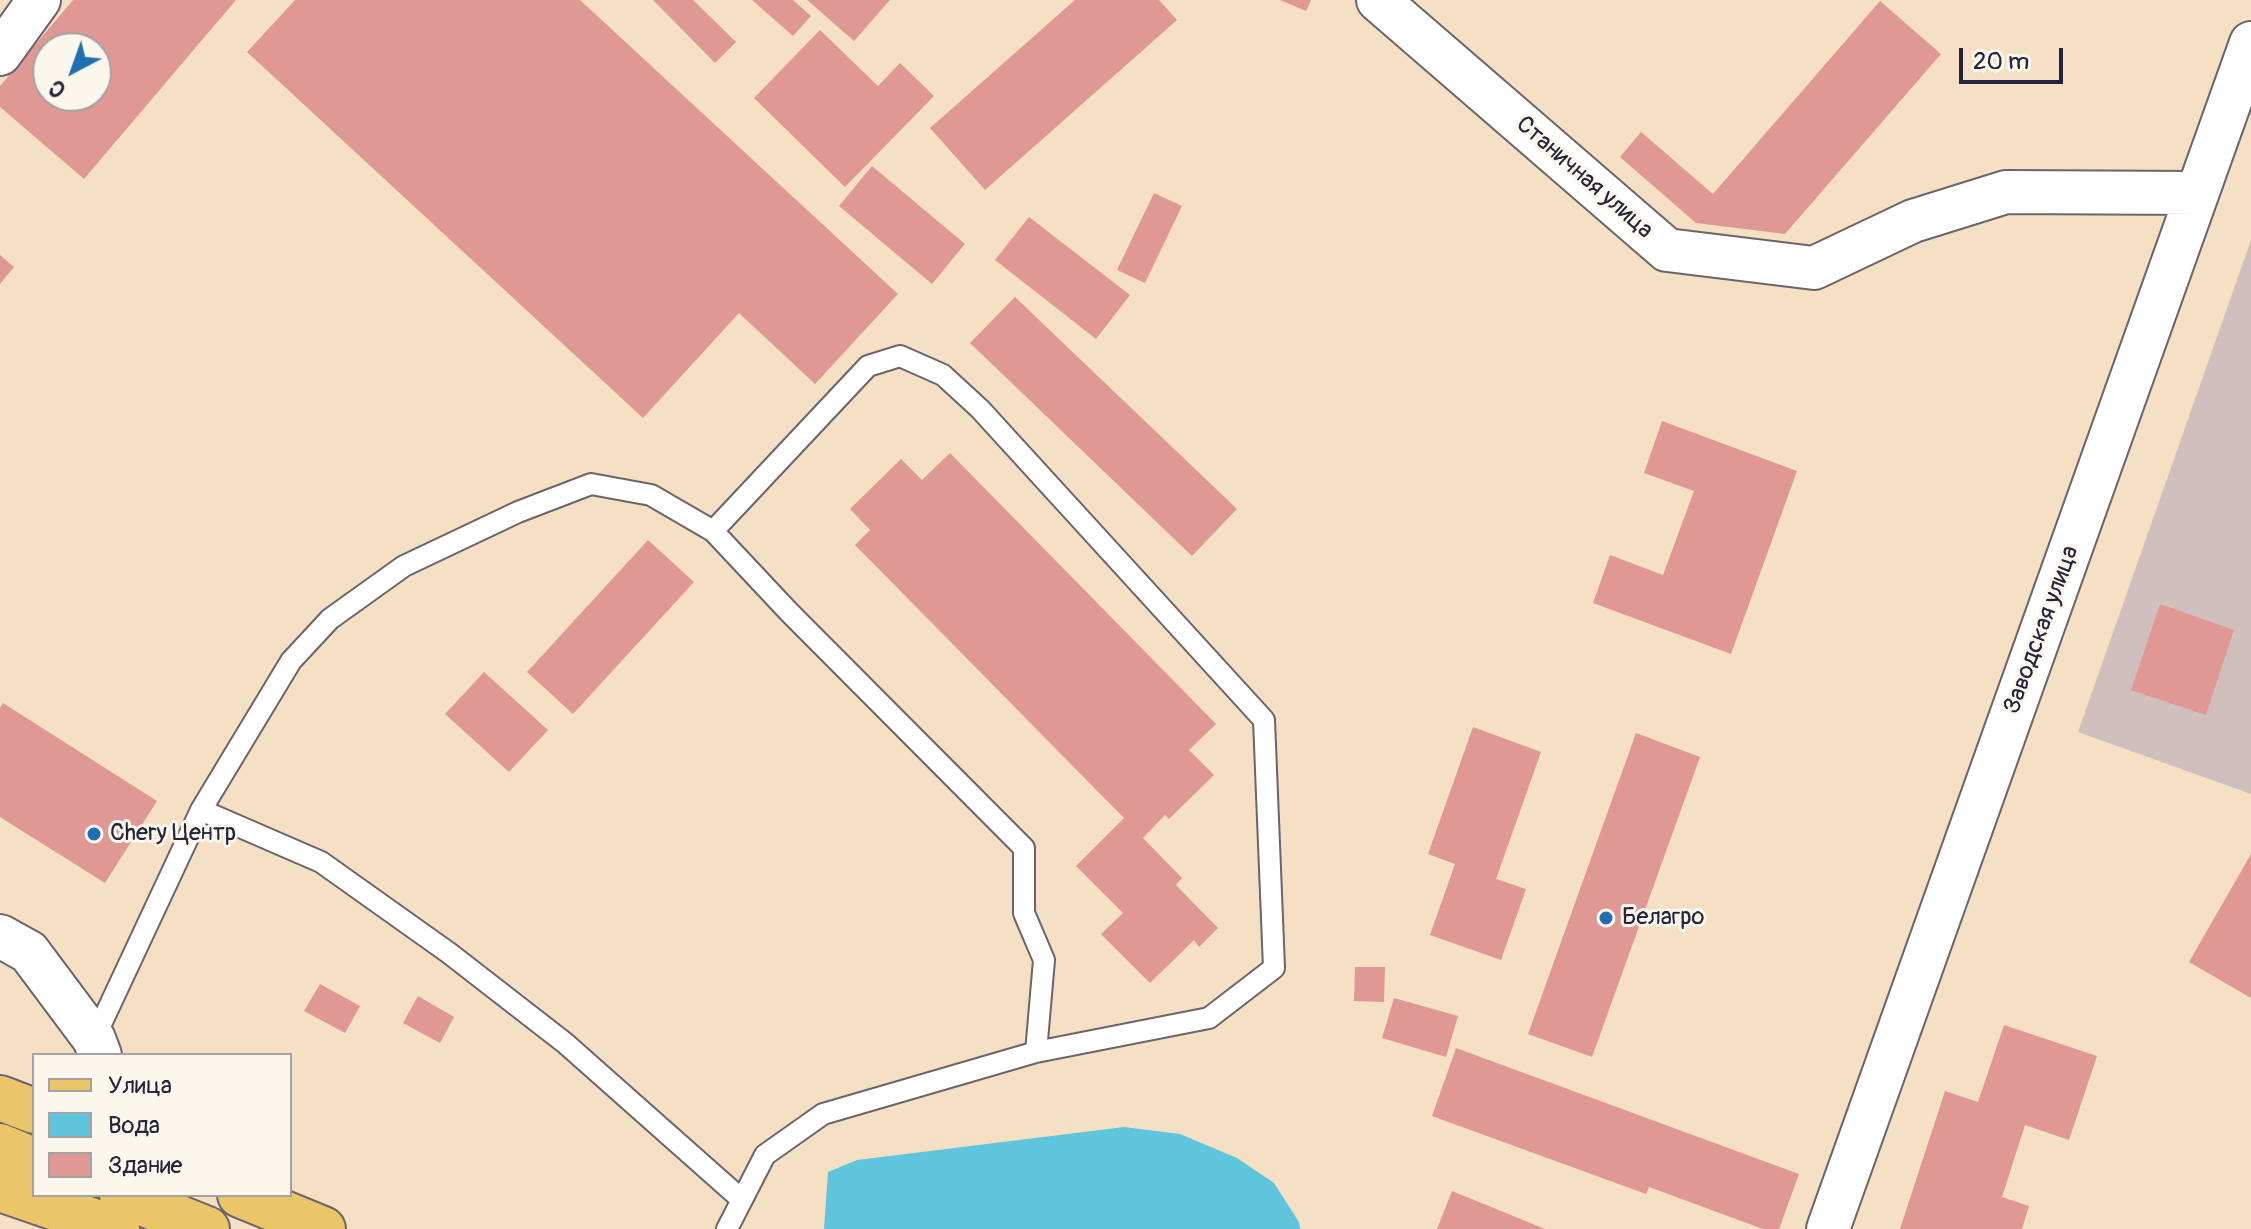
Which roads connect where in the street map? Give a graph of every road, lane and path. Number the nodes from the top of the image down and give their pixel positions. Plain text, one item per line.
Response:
1 (39, 0) edge
2 (1378, 0) edge
3 (2251, 43) edge
4 (0, 54) edge
5 (2197, 193) junction
6 (713, 531) junction
7 (201, 810) junction
8 (0, 936) edge
9 (97, 1047) edge
10 (1036, 1052) junction
11 (0, 1098) edge
12 (32, 1110) edge
13 (0, 1146) edge
14 (32, 1159) edge
15 (0, 1189) edge
16 (127, 1197) edge
17 (245, 1197) edge
18 (741, 1199) junction
19 (1830, 1223) edge
20 (117, 1229) edge
21 (207, 1229) edge
22 (323, 1229) edge
23 (727, 1229) edge

1 - 4 street
2 - 5 street, Станичная улица
3 - 5 street, Заводская улица
5 - 19 street, Заводская улица
6 - 7 lane
6 - 10 lane
6 - 10 lane
7 - 9 lane
7 - 18 lane
8 - 9 street
10 - 18 lane
11 - 12 main road
13 - 14 main road
15 - 20 main road
16 - 21 main road
17 - 22 main road
18 - 23 lane

